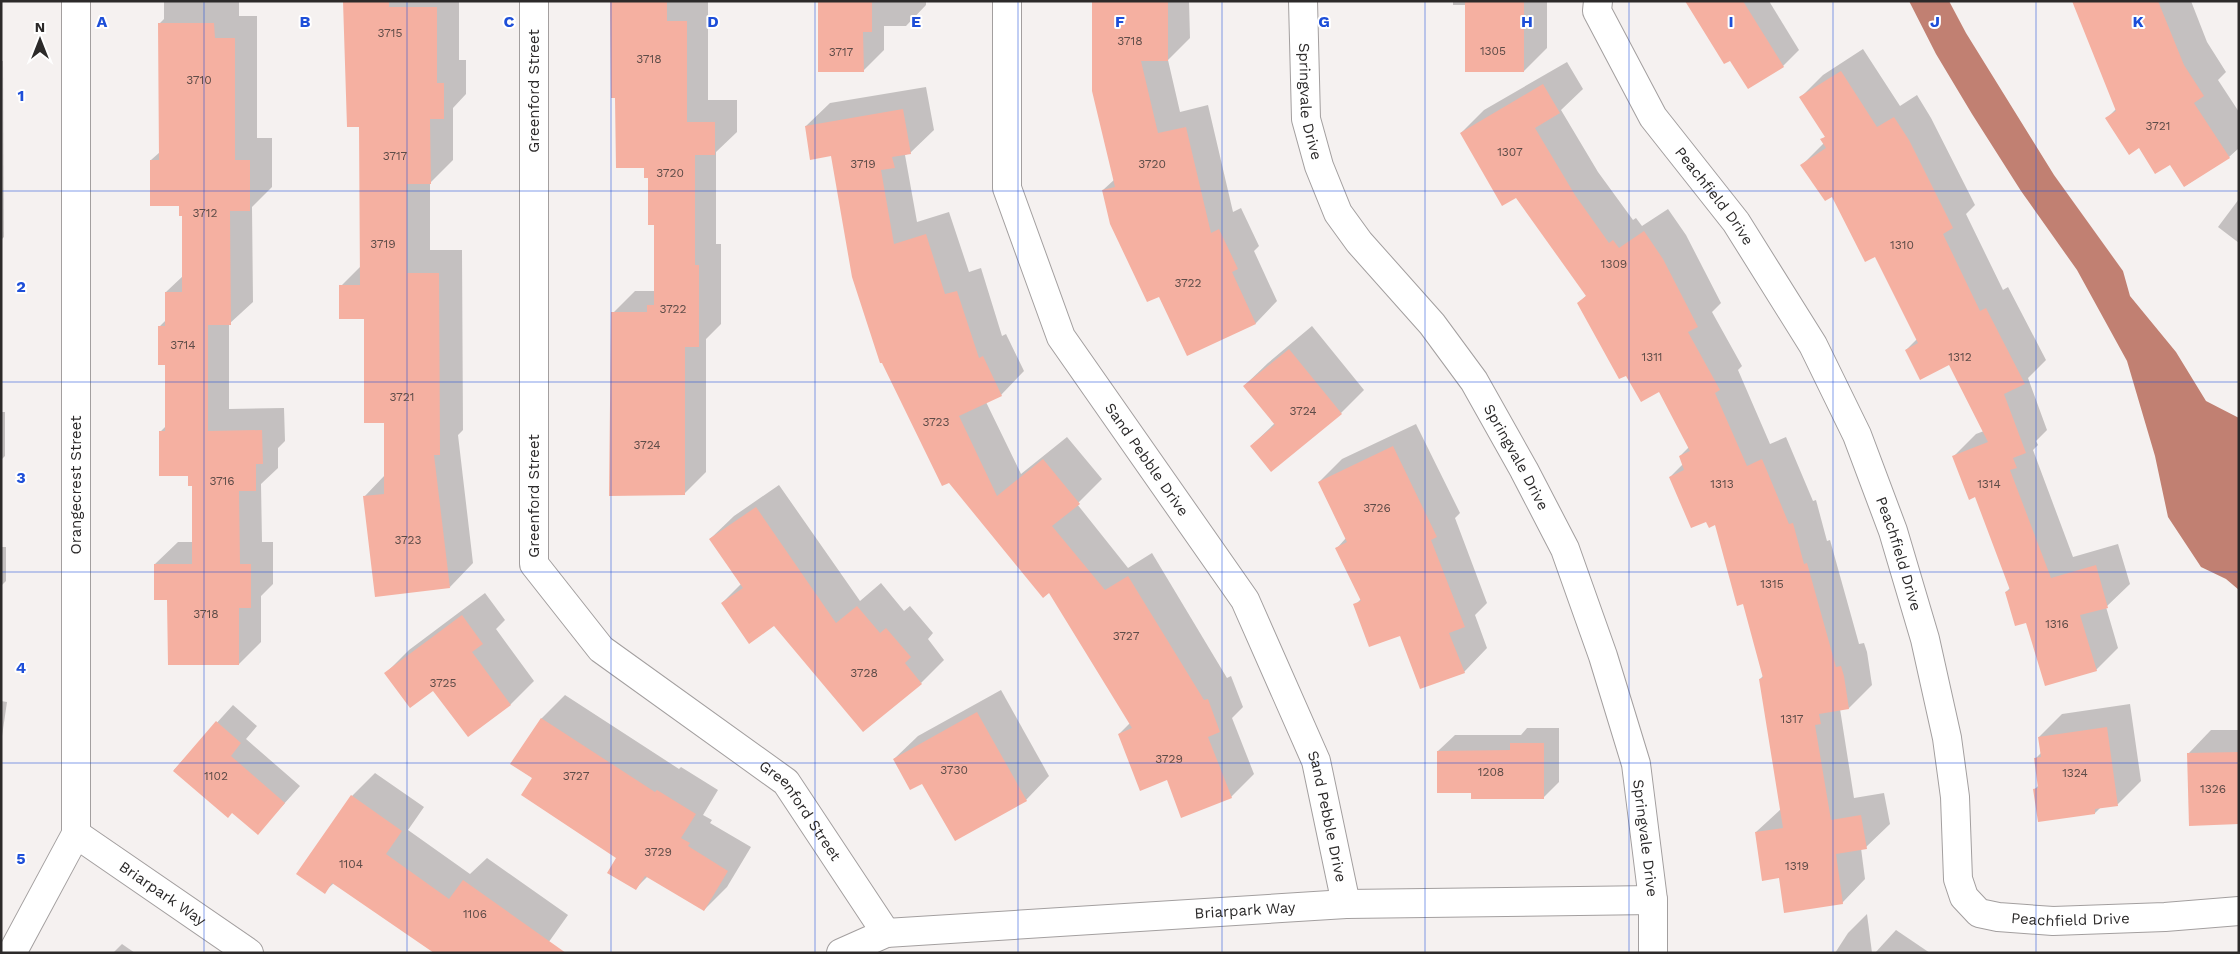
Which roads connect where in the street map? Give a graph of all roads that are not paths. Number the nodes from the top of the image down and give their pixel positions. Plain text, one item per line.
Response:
1 (76, 1) edge
2 (534, 1) edge
3 (1008, 1) edge
4 (1303, 1) edge
5 (1598, 1) edge
6 (76, 834) junction
7 (1653, 900) junction
8 (1346, 904) junction
9 (2239, 911) edge
10 (886, 933) junction
11 (12, 953) edge
12 (249, 953) edge
13 (841, 953) edge
14 (1653, 953) edge

1 - 6 street, Orangecrest Street
2 - 10 street, Greenford Street
3 - 8 street, Sand Pebble Drive
4 - 7 street, Springvale Drive
5 - 9 street, Peachfield Drive
6 - 11 street, Orangecrest Street
6 - 12 street, Briarpark Way
7 - 8 street, Briarpark Way
7 - 14 street, Springvale Drive
8 - 10 street, Briarpark Way
10 - 13 street, Briarpark Way

